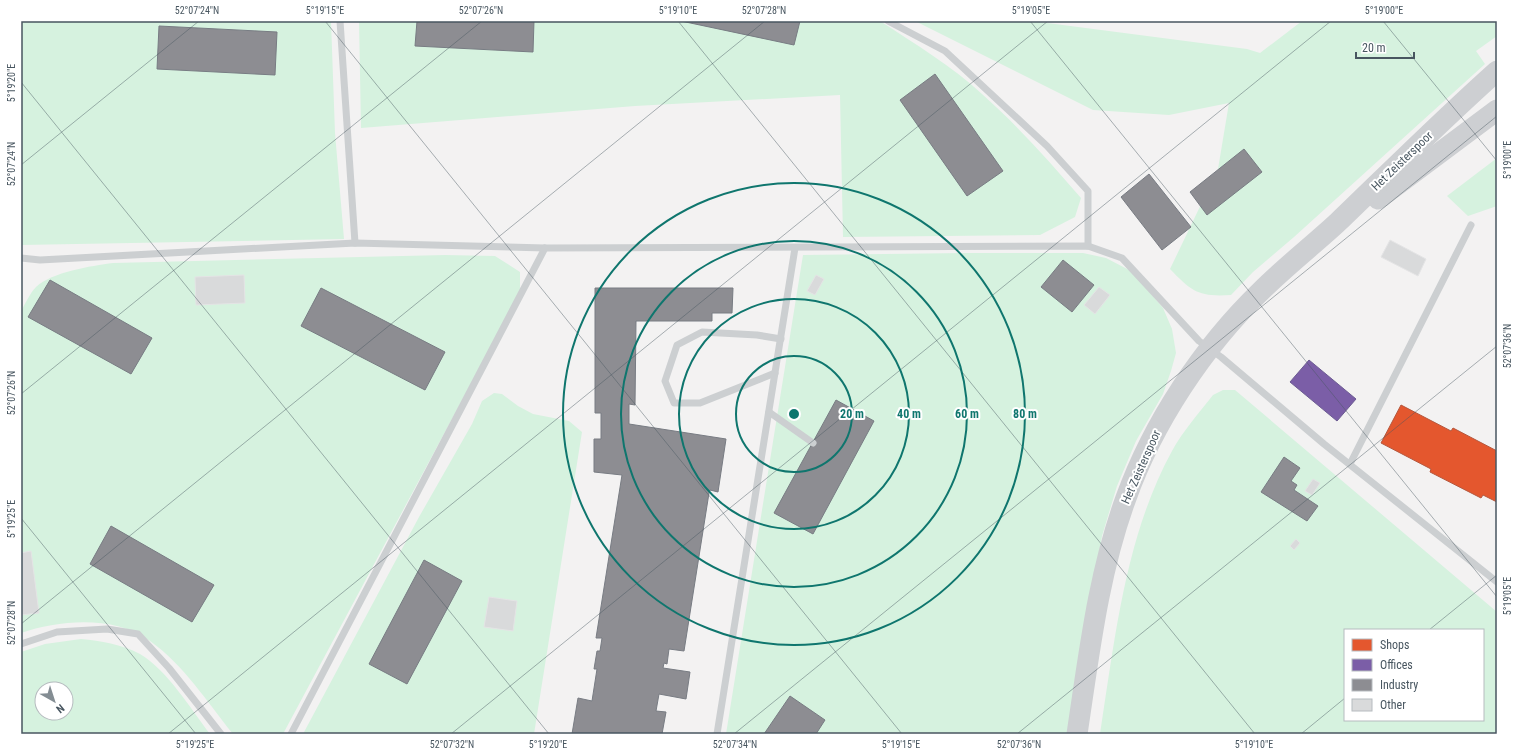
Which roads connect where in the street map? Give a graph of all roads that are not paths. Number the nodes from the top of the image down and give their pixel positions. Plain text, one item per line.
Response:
1 (340, 21) edge
2 (888, 21) edge
3 (1497, 71) edge
4 (1497, 110) edge
5 (1471, 225) dead end
6 (355, 243) junction
7 (1088, 246) junction
8 (545, 248) junction
9 (795, 248) junction
10 (1307, 251) junction
11 (21, 258) edge
12 (781, 339) junction
13 (1209, 348) junction
14 (775, 374) junction
15 (769, 412) junction
16 (813, 442) dead end
17 (1350, 464) junction
18 (1497, 582) edge
19 (21, 644) edge
20 (221, 734) edge
21 (291, 734) edge
22 (717, 734) edge
23 (1077, 734) edge

1 - 6 lane
2 - 7 lane
3 - 10 street, Het Zeisterspoor
4 - 10 street, Het Zeisterspoor
5 - 17 lane
6 - 8 lane
6 - 11 lane
7 - 9 lane
7 - 13 lane
8 - 9 lane
8 - 21 lane
9 - 12 lane
10 - 13 street, Het Zeisterspoor
12 - 14 lane
12 - 14 lane
13 - 17 lane
13 - 23 street, Het Zeisterspoor
14 - 15 lane
15 - 16 lane
15 - 22 lane
17 - 18 lane
19 - 20 lane

